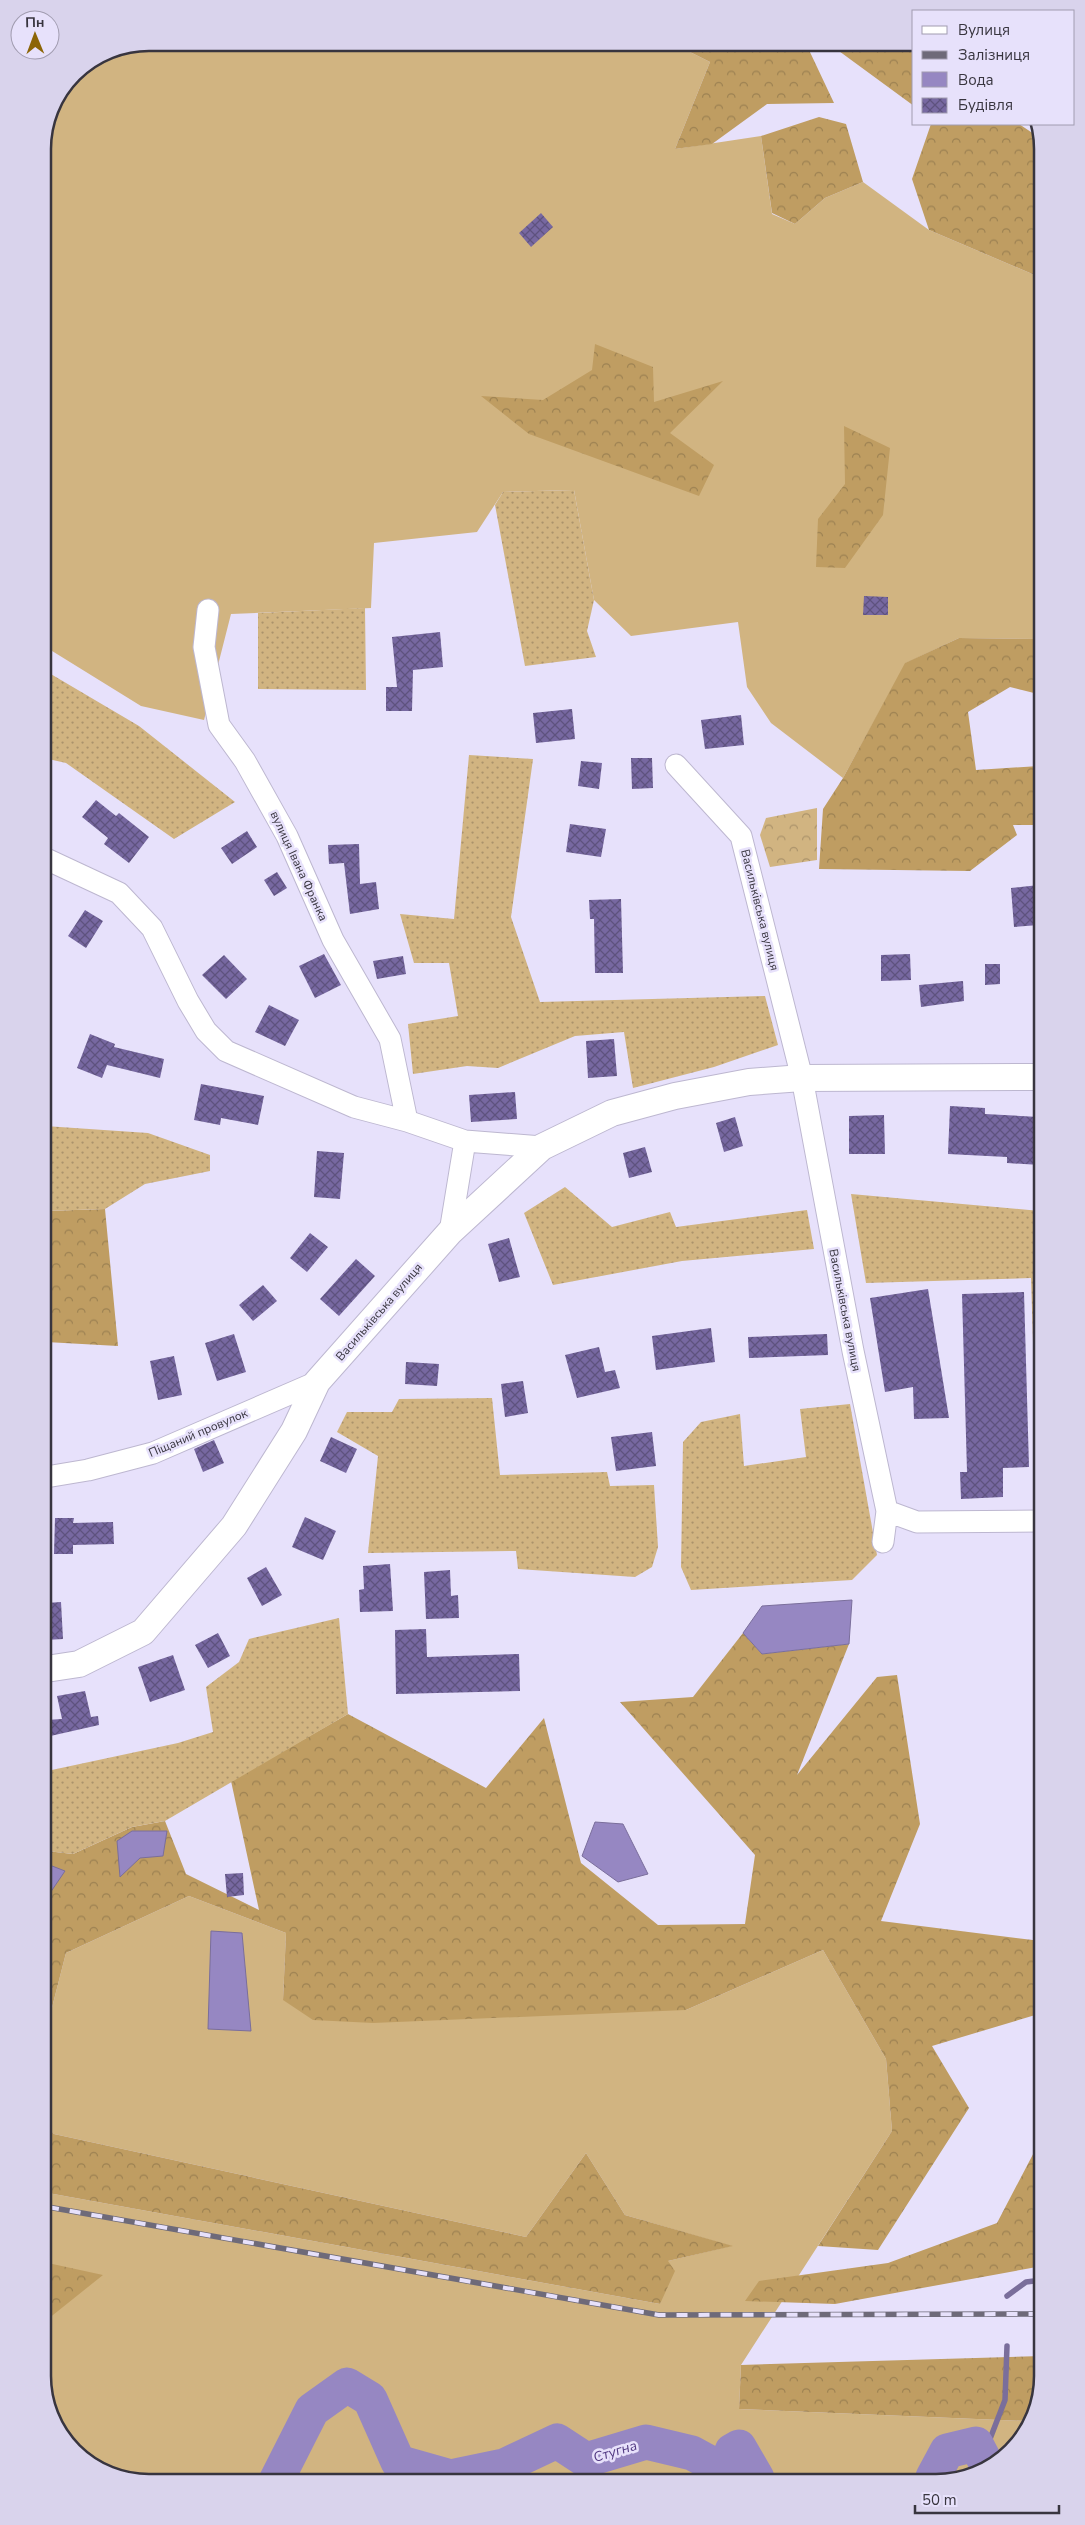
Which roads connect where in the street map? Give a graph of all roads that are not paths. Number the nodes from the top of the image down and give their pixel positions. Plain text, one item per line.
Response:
1 (208, 610) dead end
2 (676, 765) dead end
3 (51, 861) edge
4 (1034, 1077) edge
5 (802, 1078) junction
6 (407, 1121) junction
7 (465, 1141) junction
8 (542, 1147) junction
9 (450, 1232) junction
10 (317, 1382) junction
11 (51, 1476) edge
12 (886, 1510) junction
13 (1034, 1521) edge
14 (883, 1542) dead end
15 (51, 1668) edge

1 - 6 street, вулиця Івана Франка
2 - 5 street, Васильківська вулиця
3 - 6 street
4 - 5 street, Васильківська вулиця
5 - 8 street, Васильківська вулиця
5 - 12 street, Васильківська вулиця
6 - 7 street
7 - 8 street
7 - 9 street
8 - 9 street, Васильківська вулиця
9 - 10 street, Васильківська вулиця
10 - 11 street, Піщаний провулок
10 - 15 street, Васильківська вулиця
12 - 13 street
12 - 14 street, Васильківська вулиця

